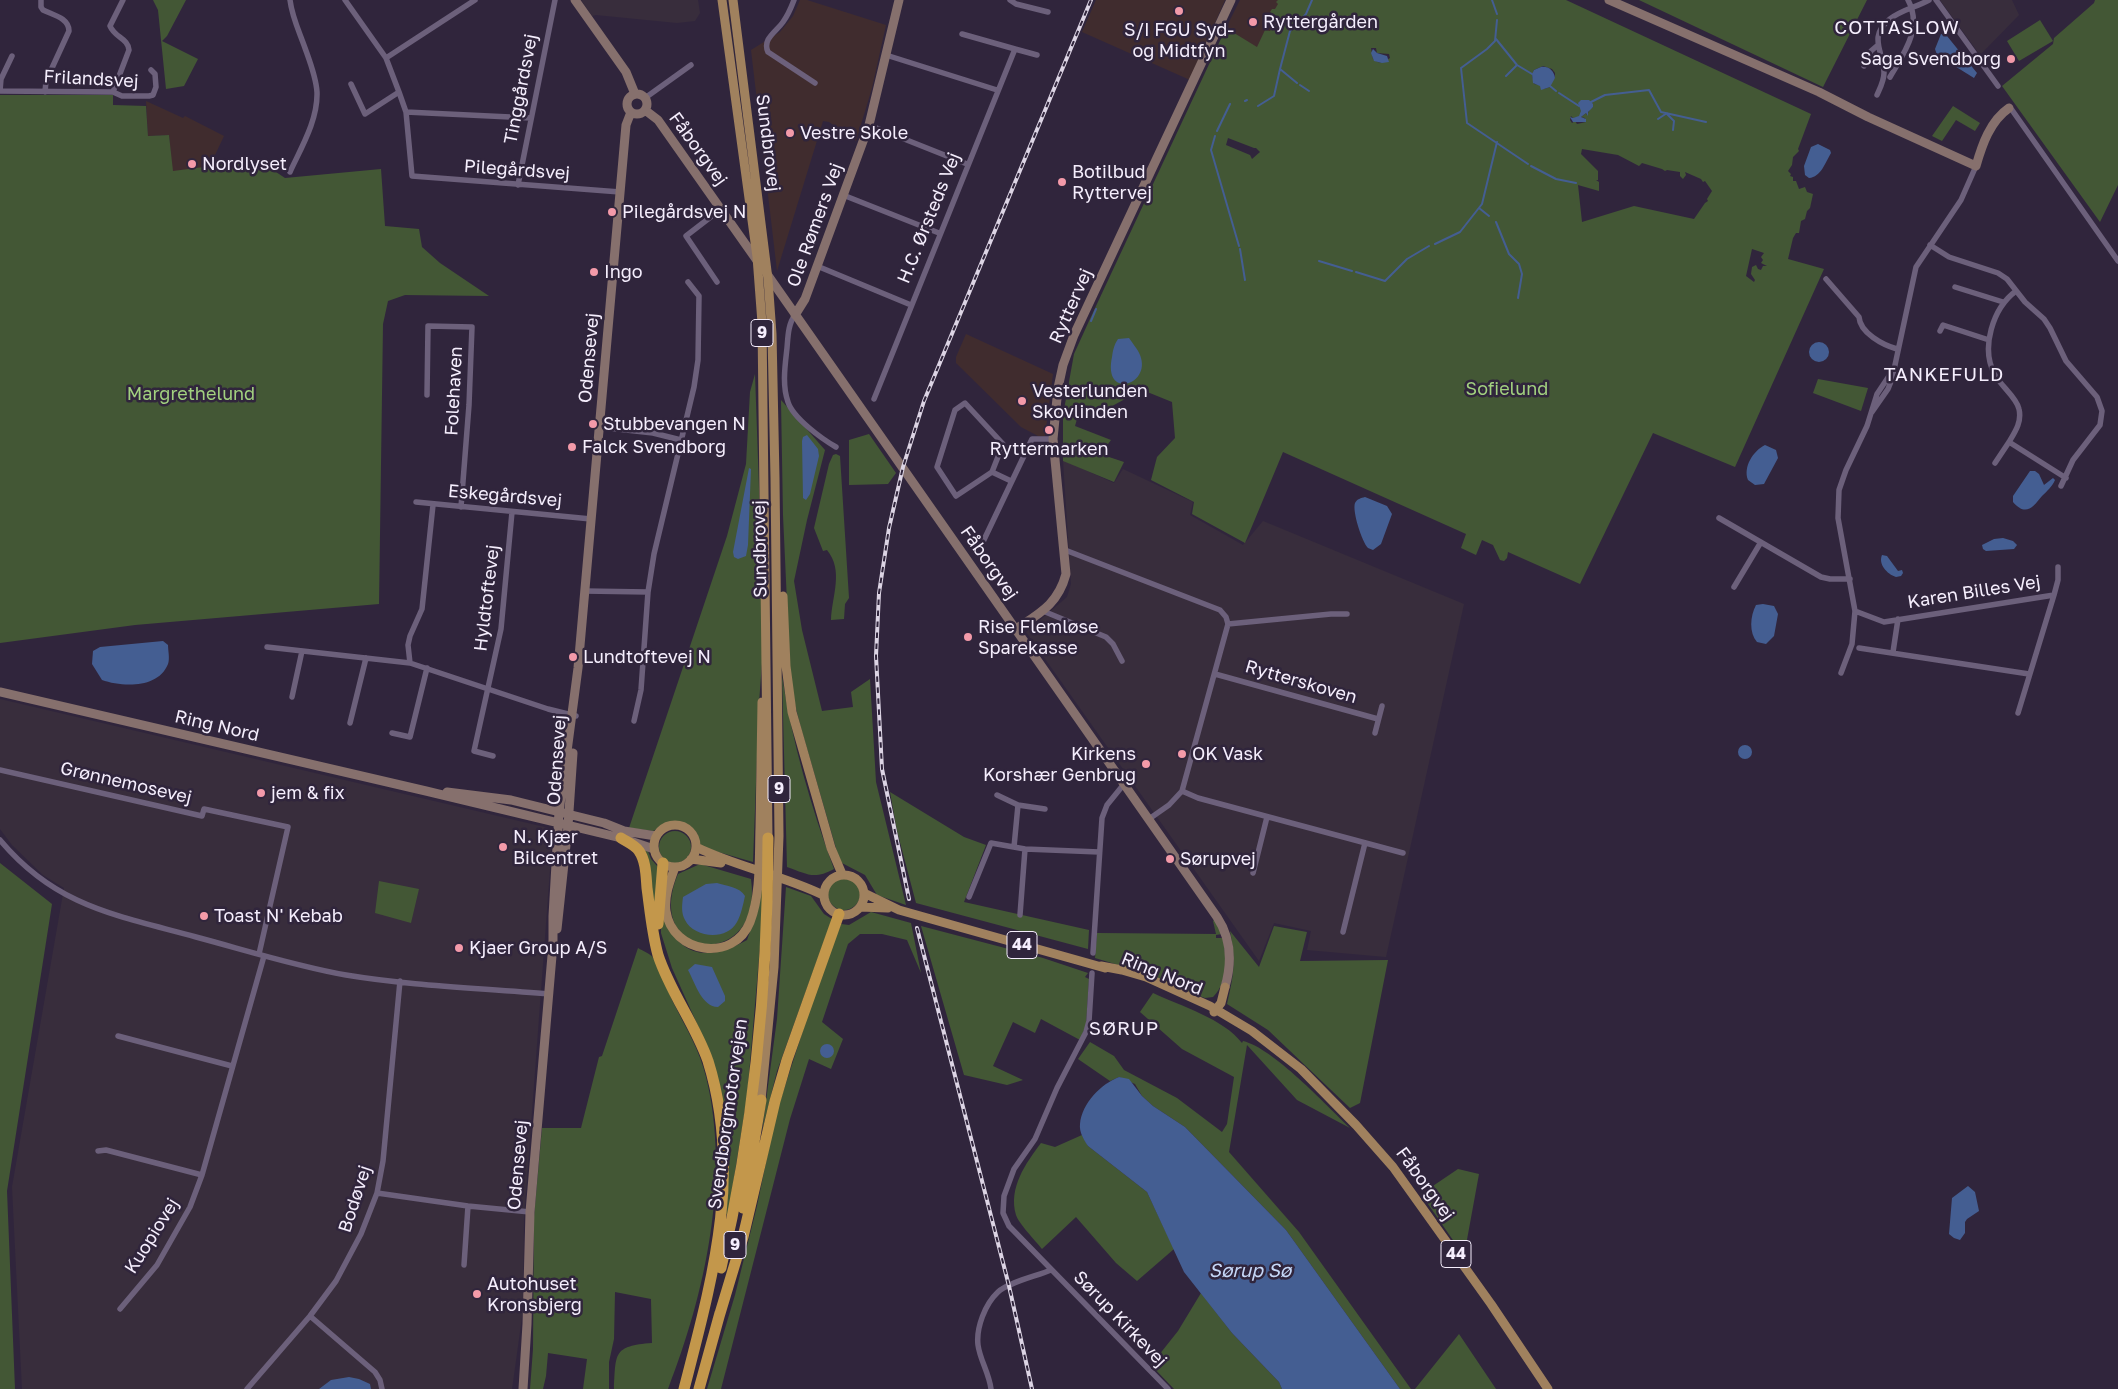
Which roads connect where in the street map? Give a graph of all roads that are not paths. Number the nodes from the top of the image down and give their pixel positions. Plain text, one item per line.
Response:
1 (42, 0) edge
2 (123, 0) edge
3 (290, 0) edge
4 (345, 0) edge
5 (475, 0) edge
6 (555, 0) edge
7 (575, 0) edge
8 (722, 0) edge
9 (733, 0) edge
10 (794, 0) edge
11 (899, 0) edge
12 (1010, 0) edge
13 (1231, 0) edge
14 (1609, 0) edge
15 (1908, 0) edge
16 (1929, 0) edge
17 (1936, 0) edge
18 (1912, 8) junction
19 (1048, 12) dead end
20 (962, 34) dead end
21 (1878, 45) junction
22 (1015, 49) junction
23 (886, 55) junction
24 (1037, 55) dead end
25 (12, 56) dead end
26 (386, 58) junction
27 (692, 65) dead end
28 (1864, 66) dead end
29 (151, 70) dead end
30 (1890, 77) dead end
31 (815, 83) dead end
32 (351, 84) dead end
33 (1998, 86) dead end
34 (997, 90) junction
35 (0, 91) edge
36 (45, 92) junction
37 (113, 92) junction
38 (399, 92) junction
39 (635, 94) junction
40 (1877, 96) dead end
41 (645, 98) junction
42 (2009, 108) joint
43 (645, 110) junction
44 (406, 112) junction
45 (631, 112) junction
46 (530, 118) junction
47 (869, 125) junction
48 (967, 164) junction
49 (1976, 166) junction
50 (290, 172) dead end
51 (518, 185) junction
52 (620, 192) junction
53 (843, 195) junction
54 (721, 209) junction
55 (939, 233) junction
56 (1930, 245) junction
57 (2118, 261) edge
58 (816, 266) junction
59 (1826, 280) dead end
60 (688, 282) dead end
61 (717, 282) dead end
62 (1955, 287) dead end
63 (2016, 291) junction
64 (2003, 302) junction
65 (911, 304) junction
66 (795, 315) junction
67 (1940, 332) dead end
68 (1989, 340) junction
69 (1898, 349) junction
70 (427, 395) dead end
71 (874, 399) dead end
72 (599, 427) junction
73 (1053, 439) junction
74 (681, 440) junction
75 (2010, 442) junction
76 (836, 447) dead end
77 (1995, 463) dead end
78 (992, 472) junction
79 (775, 478) junction
80 (2066, 478) junction
81 (1011, 481) junction
82 (2061, 486) dead end
83 (416, 502) dead end
84 (433, 505) junction
85 (461, 507) junction
86 (512, 512) junction
87 (1719, 518) dead end
88 (591, 519) junction
89 (1761, 542) junction
90 (981, 546) dead end
91 (1065, 550) junction
92 (2058, 567) dead end
93 (1850, 579) junction
94 (1734, 587) dead end
95 (584, 591) junction
96 (648, 592) junction
97 (2054, 595) junction
98 (1043, 611) junction
99 (1856, 611) junction
100 (1347, 614) dead end
101 (1898, 619) junction
102 (1228, 624) junction
103 (1016, 629) junction
104 (267, 647) dead end
105 (1859, 648) dead end
106 (302, 651) junction
107 (1893, 652) junction
108 (366, 658) junction
109 (1122, 661) dead end
110 (410, 663) junction
111 (427, 668) junction
112 (768, 668) junction
113 (1841, 673) dead end
114 (1216, 674) junction
115 (2030, 674) junction
116 (488, 688) junction
117 (0, 692) edge
118 (292, 697) dead end
119 (1382, 706) dead end
120 (2018, 713) dead end
121 (574, 716) junction
122 (1378, 719) junction
123 (634, 721) dead end
124 (350, 723) dead end
125 (392, 732) dead end
126 (1375, 733) dead end
127 (493, 756) dead end
128 (0, 770) edge
129 (1124, 784) junction
130 (426, 791) junction
131 (1182, 791) junction
132 (997, 795) dead end
133 (1018, 805) junction
134 (1045, 809) dead end
135 (1267, 817) junction
136 (563, 819) junction
137 (1149, 819) junction
138 (622, 835) junction
139 (656, 836) junction
140 (768, 838) joint
141 (0, 840) edge
142 (1365, 843) junction
143 (696, 847) junction
144 (1014, 848) junction
145 (654, 849) junction
146 (1025, 849) junction
147 (1099, 852) junction
148 (1403, 853) dead end
149 (691, 860) junction
150 (663, 863) junction
151 (739, 865) junction
152 (675, 867) junction
153 (1253, 873) dead end
154 (842, 874) junction
155 (796, 882) junction
156 (826, 884) junction
157 (864, 893) junction
158 (823, 895) junction
159 (969, 897) dead end
160 (860, 907) junction
161 (899, 910) junction
162 (839, 914) junction
163 (1020, 915) dead end
164 (1342, 932) dead end
165 (554, 944) junction
166 (1093, 953) dead end
167 (262, 955) junction
168 (1092, 973) dead end
169 (400, 981) junction
170 (1225, 987) joint
171 (549, 994) junction
172 (1215, 1008) junction
173 (685, 1009) junction
174 (118, 1036) dead end
175 (232, 1066) junction
176 (1314, 1083) junction
177 (761, 1100) joint
178 (98, 1151) dead end
179 (202, 1175) junction
180 (377, 1193) junction
181 (468, 1206) junction
182 (530, 1212) junction
183 (464, 1265) dead end
184 (1051, 1270) junction
185 (120, 1309) dead end
186 (310, 1316) junction
187 (718, 1320) junction
188 (247, 1389) edge
189 (382, 1389) edge
190 (523, 1389) edge
191 (684, 1389) edge
192 (688, 1389) edge
193 (699, 1389) edge
194 (991, 1389) edge
195 (1168, 1389) edge
196 (1548, 1389) edge

1 - 36 street
2 - 37 street
3 - 50 street
4 - 26 street
5 - 26 street
6 - 46 street, Tinggårdsvej
7 - 39 street
8 - 112 main road, Sundbrovej / 9
9 - 79 main road, Sundbrovej / 9
10 - 31 street
11 - 23 street, Ole Rømers Vej
12 - 19 street
13 - 73 street, Ryttervej
14 - 49 street
15 - 18 street
16 - 18 street
17 - 33 street
18 - 21 street
18 - 30 street
20 - 22 street
21 - 28 street
21 - 40 street
22 - 24 street
22 - 34 street, H.C. Ørsteds Vej
23 - 34 street
23 - 47 street, Ole Rømers Vej
25 - 35 street, Frilandsvej
26 - 38 street
27 - 41 street
29 - 37 street, Frilandsvej
32 - 38 street
34 - 48 street, H.C. Ørsteds Vej
35 - 36 street, Frilandsvej
36 - 37 street, Frilandsvej
38 - 44 street
39 - 41 street
39 - 45 street
41 - 43 street
42 - 49 street
42 - 57 street
43 - 45 street
43 - 54 street, Fåborgvej
44 - 46 street
44 - 51 street, Pilegårdsvej
45 - 52 street, Odensevej
46 - 51 street, Tinggårdsvej
47 - 48 street
47 - 53 street, Ole Rømers Vej
48 - 55 street, H.C. Ørsteds Vej
49 - 56 street
51 - 52 street, Pilegårdsvej
52 - 72 street, Odensevej
53 - 55 street
53 - 58 street, Ole Rømers Vej
54 - 61 street, Fåborgvej
54 - 66 street, Fåborgvej
55 - 65 street, H.C. Ørsteds Vej
56 - 63 street
56 - 69 street
58 - 65 street
58 - 66 street, Ole Rømers Vej
59 - 69 street
60 - 74 street
62 - 64 street
63 - 64 street
63 - 80 street
64 - 68 street
65 - 71 street, H.C. Ørsteds Vej
66 - 76 street
66 - 103 street, Fåborgvej
67 - 68 street
68 - 75 street
69 - 93 street
70 - 85 street, Folehaven
72 - 74 street
72 - 88 street, Odensevej
73 - 81 street
73 - 91 street, Ryttervej
74 - 96 street
75 - 77 street
75 - 80 street
78 - 78 street
78 - 81 street
79 - 154 main road
79 - 177 main road, Sundbrovej / 9
80 - 82 street
81 - 90 street
83 - 84 street, Eskegårdsvej
84 - 85 street, Eskegårdsvej
84 - 110 street
85 - 86 street, Eskegårdsvej
86 - 88 street, Eskegårdsvej
86 - 116 street, Hyldtoftevej
87 - 89 street
88 - 95 street, Odensevej
89 - 93 street
89 - 94 street
91 - 98 street, Ryttervej
91 - 102 street
92 - 97 street, Karen Billes Vej
93 - 99 street
95 - 96 street
95 - 121 street, Odensevej
96 - 123 street
97 - 101 street, Karen Billes Vej
97 - 115 street, Karen Billes Vej
98 - 103 street, Ryttervej
98 - 109 street
99 - 101 street, Karen Billes Vej
99 - 113 street
100 - 102 street
101 - 107 street, Karen Billes Vej
102 - 114 street
103 - 129 street, Fåborgvej
104 - 106 street
105 - 107 street
106 - 108 street
106 - 118 street
107 - 115 street
108 - 110 street
108 - 124 street
110 - 111 street
111 - 116 street
111 - 125 street
112 - 140 main road, Sundbrovej / 9
112 - 152 main road
114 - 122 street, Rytterskoven
114 - 131 street
115 - 120 street, Karen Billes Vej
116 - 121 street
116 - 127 street, Hyldtoftevej
117 - 130 street, Ring Nord
119 - 122 street
121 - 136 street, Odensevej
121 - 136 street, Odensevej
122 - 126 street
128 - 167 street, Grønnemosevej
129 - 137 street, Fåborgvej
129 - 147 street
130 - 136 street, Ring Nord
130 - 136 street, Ring Nord
131 - 135 street
131 - 137 street
132 - 133 street
133 - 134 street
133 - 144 street
135 - 142 street
135 - 153 street
136 - 138 street, Ring Nord
136 - 165 street, Odensevej
136 - 165 street, Odensevej
137 - 170 street, Fåborgvej
138 - 139 street, Ring Nord
138 - 145 street, Ring Nord
138 - 173 highway
139 - 143 main road
139 - 145 main road
140 - 192 highway, Svendborgmotorvejen / 9
141 - 167 street
142 - 148 street
142 - 164 street
143 - 149 main road
143 - 151 main road
144 - 146 street
144 - 159 street
145 - 150 main road
146 - 147 street
146 - 163 street
147 - 166 street
149 - 151 main road
149 - 152 main road
150 - 152 main road
150 - 173 highway
151 - 155 main road
154 - 156 main road
154 - 157 main road, 44
155 - 156 main road
155 - 158 main road
156 - 158 main road
157 - 160 main road
157 - 161 main road, Ring Nord / 44
158 - 162 main road
160 - 161 main road, Ring Nord / 44
160 - 162 main road, 44
161 - 172 main road, Ring Nord / 44
162 - 187 highway
165 - 171 street, Odensevej
167 - 169 street
167 - 175 street, Kuopiovej
168 - 184 street
169 - 171 street
169 - 180 street, Bodøvej
170 - 172 main road
171 - 182 street, Odensevej
172 - 176 main road, Fåborgvej / 44
172 - 176 main road, Fåborgvej / 44
173 - 191 highway
174 - 175 street
175 - 179 street, Kuopiovej
176 - 196 main road, Fåborgvej / 44
177 - 187 highway, Svendborgmotorvejen / 9
178 - 179 street
179 - 185 street, Kuopiovej
180 - 181 street
180 - 186 street, Bodøvej
181 - 182 street
181 - 183 street
182 - 190 street, Odensevej
184 - 194 street
184 - 195 street, Sørup Kirkevej
186 - 188 street, Bodøvej
186 - 189 street
187 - 193 highway, Svendborgmotorvejen / 9

